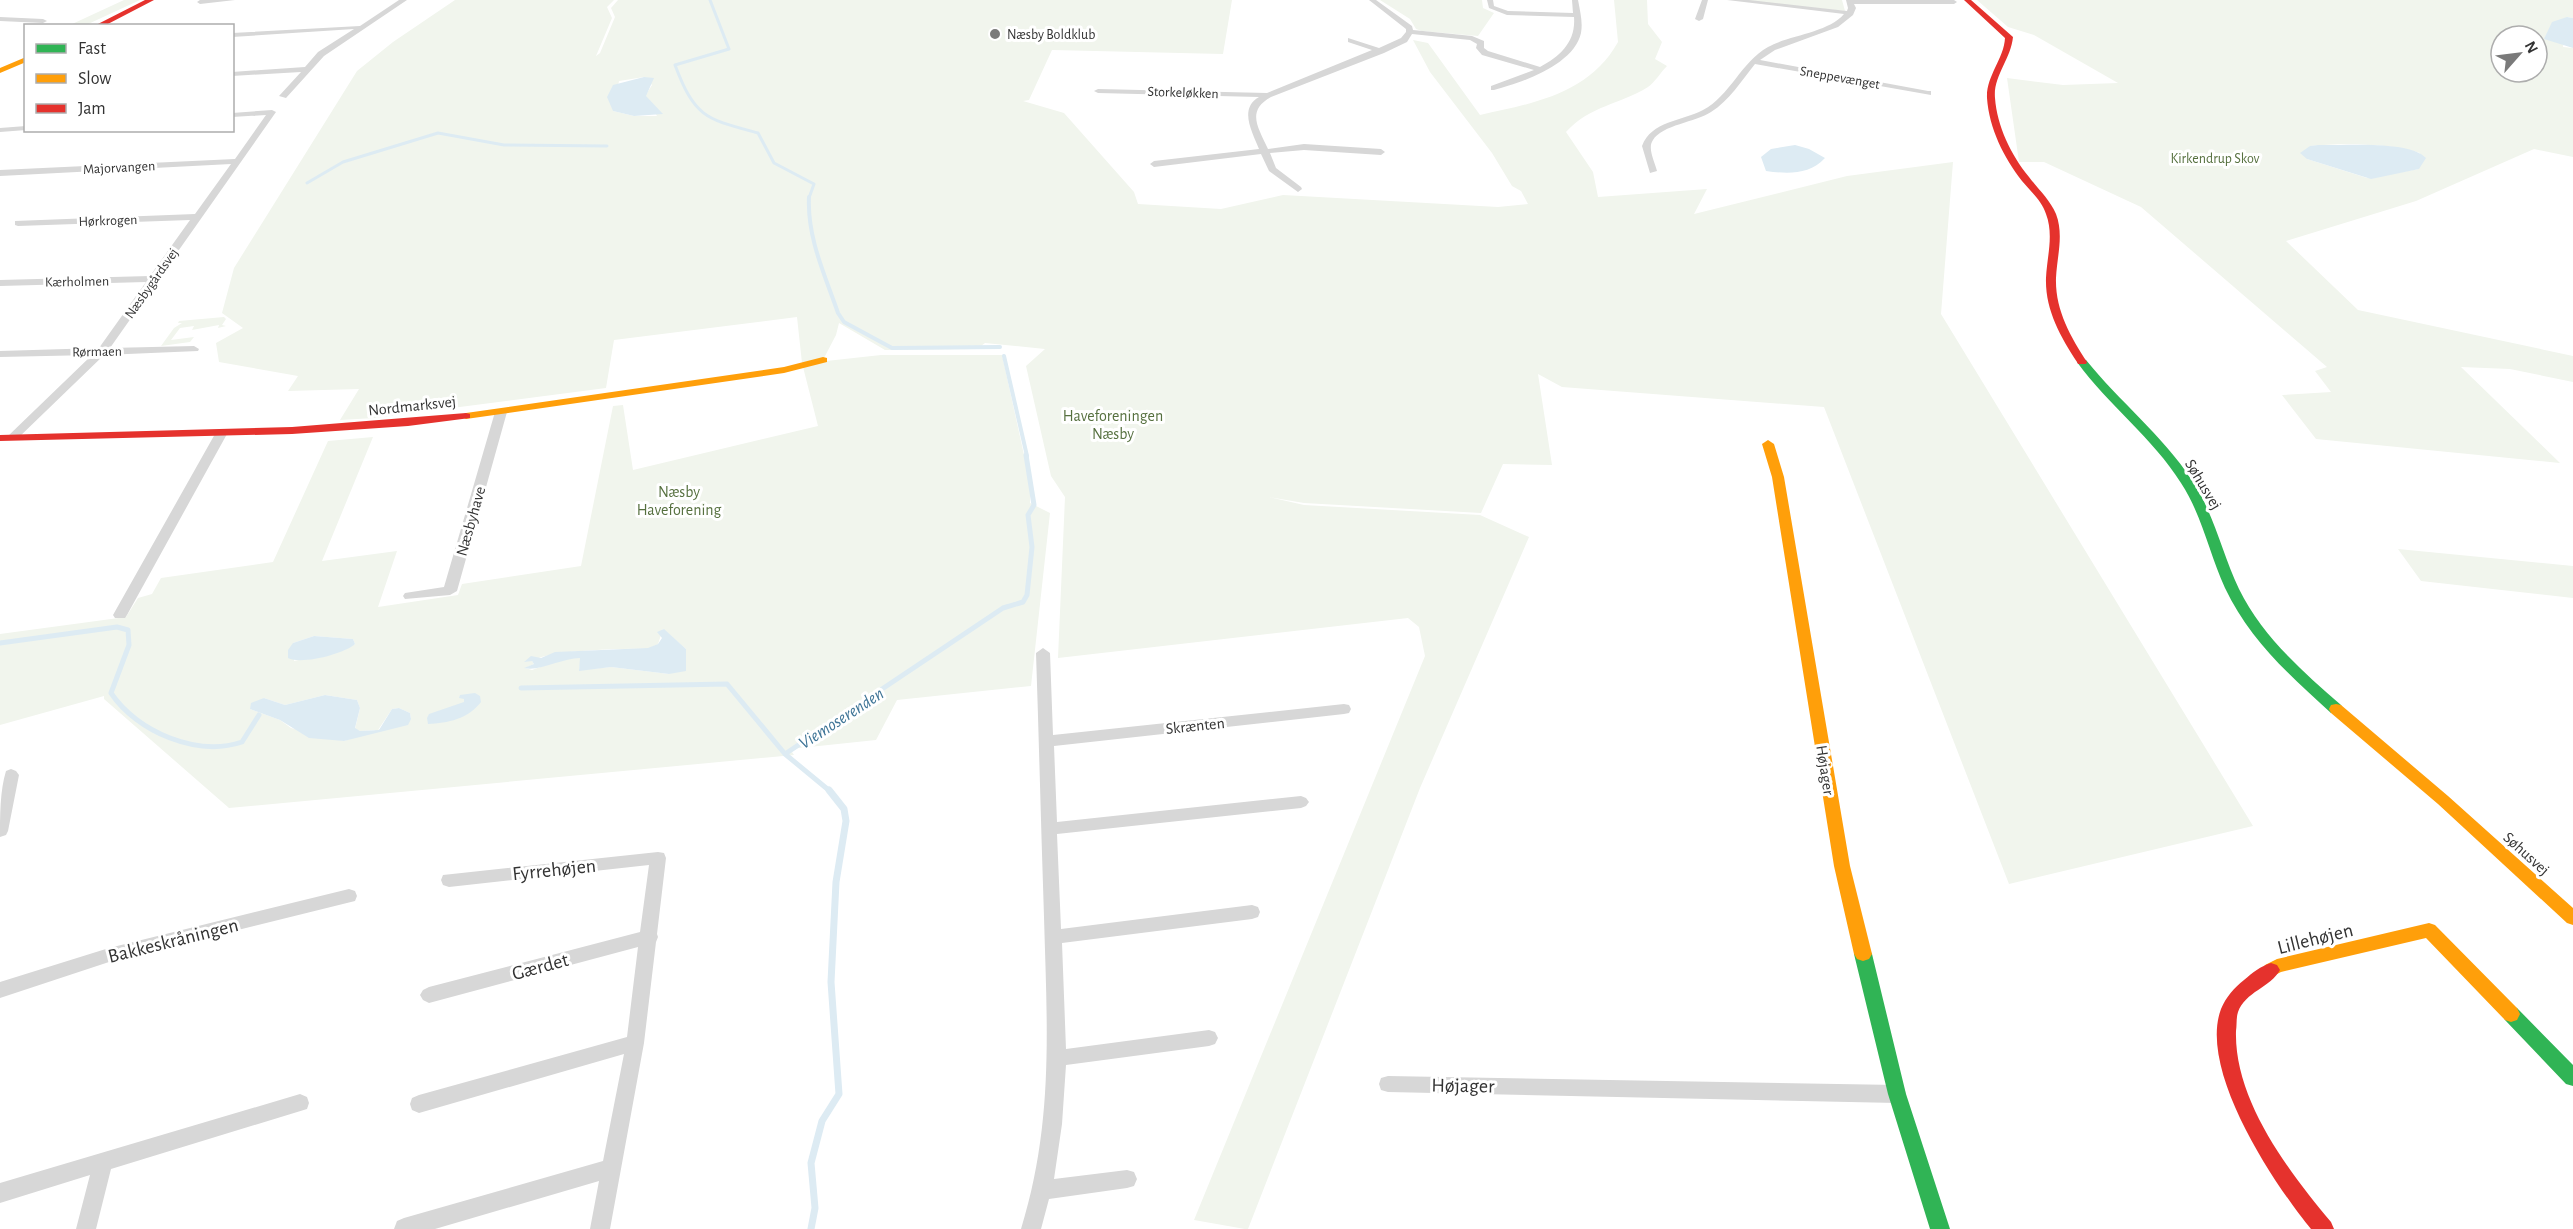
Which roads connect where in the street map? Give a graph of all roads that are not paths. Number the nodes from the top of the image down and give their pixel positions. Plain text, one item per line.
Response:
1 (151, 0) edge
2 (232, 0) edge
3 (404, 0) edge
4 (1372, 0) edge
5 (1490, 0) edge
6 (1575, 0) edge
7 (1705, 0) edge
8 (1730, 0) edge
9 (1850, 1) edge
10 (1961, 1) edge
11 (200, 2) dead end
12 (1850, 13) junction
13 (1577, 15) junction
14 (0, 19) edge
15 (1699, 19) dead end
16 (43, 21) dead end
17 (101, 24) edge
18 (359, 27) junction
19 (1410, 32) junction
20 (234, 35) edge
21 (1351, 40) dead end
22 (1381, 51) junction
23 (24, 60) edge
24 (1752, 61) junction
25 (306, 69) junction
26 (1541, 70) junction
27 (0, 71) edge
28 (234, 74) edge
29 (1494, 88) dead end
30 (1098, 91) dead end
31 (1928, 93) dead end
32 (1268, 95) junction
33 (283, 96) dead end
34 (234, 115) edge
35 (24, 128) edge
36 (0, 130) edge
37 (1381, 152) dead end
38 (1265, 153) junction
39 (237, 161) junction
40 (1154, 164) dead end
41 (1653, 171) dead end
42 (0, 173) edge
43 (1298, 189) dead end
44 (198, 217) junction
45 (18, 223) dead end
46 (154, 279) junction
47 (0, 283) edge
48 (194, 349) dead end
49 (102, 351) junction
50 (0, 354) edge
51 (823, 360) dead end
52 (501, 412) junction
53 (221, 434) junction
54 (6, 438) edge
55 (1768, 444) dead end
56 (410, 596) dead end
57 (120, 615) dead end
58 (1043, 653) dead end
59 (1344, 709) dead end
60 (1046, 741) junction
61 (11, 775) dead end
62 (1301, 802) dead end
63 (1049, 829) junction
64 (0, 831) edge
65 (449, 880) dead end
66 (349, 896) dead end
67 (1252, 912) dead end
68 (2573, 918) edge
69 (650, 937) junction
70 (1053, 937) junction
71 (0, 990) edge
72 (429, 995) dead end
73 (1209, 1038) dead end
74 (635, 1043) junction
75 (1057, 1058) junction
76 (2573, 1078) edge
77 (1388, 1084) dead end
78 (1897, 1094) junction
79 (300, 1103) dead end
80 (419, 1104) dead end
81 (103, 1161) junction
82 (612, 1168) junction
83 (1127, 1179) dead end
84 (1044, 1190) junction
85 (0, 1194) edge
86 (404, 1228) edge
87 (86, 1229) edge
88 (600, 1229) edge
89 (1031, 1229) edge
90 (1940, 1229) edge
91 (2324, 1229) edge

1 - 17 street
2 - 11 street
3 - 18 street
4 - 19 street
5 - 13 street
6 - 13 street
7 - 15 street
8 - 12 street
9 - 10 street
9 - 12 street
10 - 68 street, Søhusvej
12 - 24 street
13 - 26 street
14 - 16 street
18 - 20 street
18 - 25 street
19 - 22 street, Storkeløkken
19 - 26 street
21 - 22 street
22 - 32 street, Storkeløkken
23 - 27 street
24 - 31 street, Sneppevænget
24 - 41 street
25 - 28 street
25 - 33 street
26 - 29 street
30 - 32 street, Storkeløkken
32 - 38 street
34 - 39 street, Næsbygårdsvej
35 - 36 street
37 - 38 street
38 - 40 street
38 - 43 street
39 - 42 street, Majorvangen
39 - 44 street, Næsbygårdsvej
44 - 45 street, Hørkrogen
44 - 46 street, Næsbygårdsvej
46 - 47 street, Kærholmen
46 - 49 street, Næsbygårdsvej
48 - 49 street, Rørmaen
49 - 50 street, Rørmaen
49 - 54 street, Næsbygårdsvej
51 - 52 street, Nordmarksvej
52 - 53 street, Nordmarksvej
52 - 56 street, Næsbyhave
53 - 54 street, Nordmarksvej
53 - 57 street
55 - 78 street, Højager
58 - 60 street
59 - 60 street, Skrænten
60 - 63 street
61 - 64 street
62 - 63 street
63 - 70 street
65 - 69 street, Fyrrehøjen
66 - 71 street, Bakkeskråningen
67 - 70 street
69 - 72 street, Gærdet
69 - 74 street
70 - 75 street
73 - 75 street
74 - 80 street
74 - 82 street
75 - 84 street
76 - 91 street, Lillehøjen
77 - 78 street, Højager
78 - 90 street, Højager
79 - 81 street
81 - 85 street
81 - 87 street
82 - 86 street
82 - 88 street
83 - 84 street
84 - 89 street

